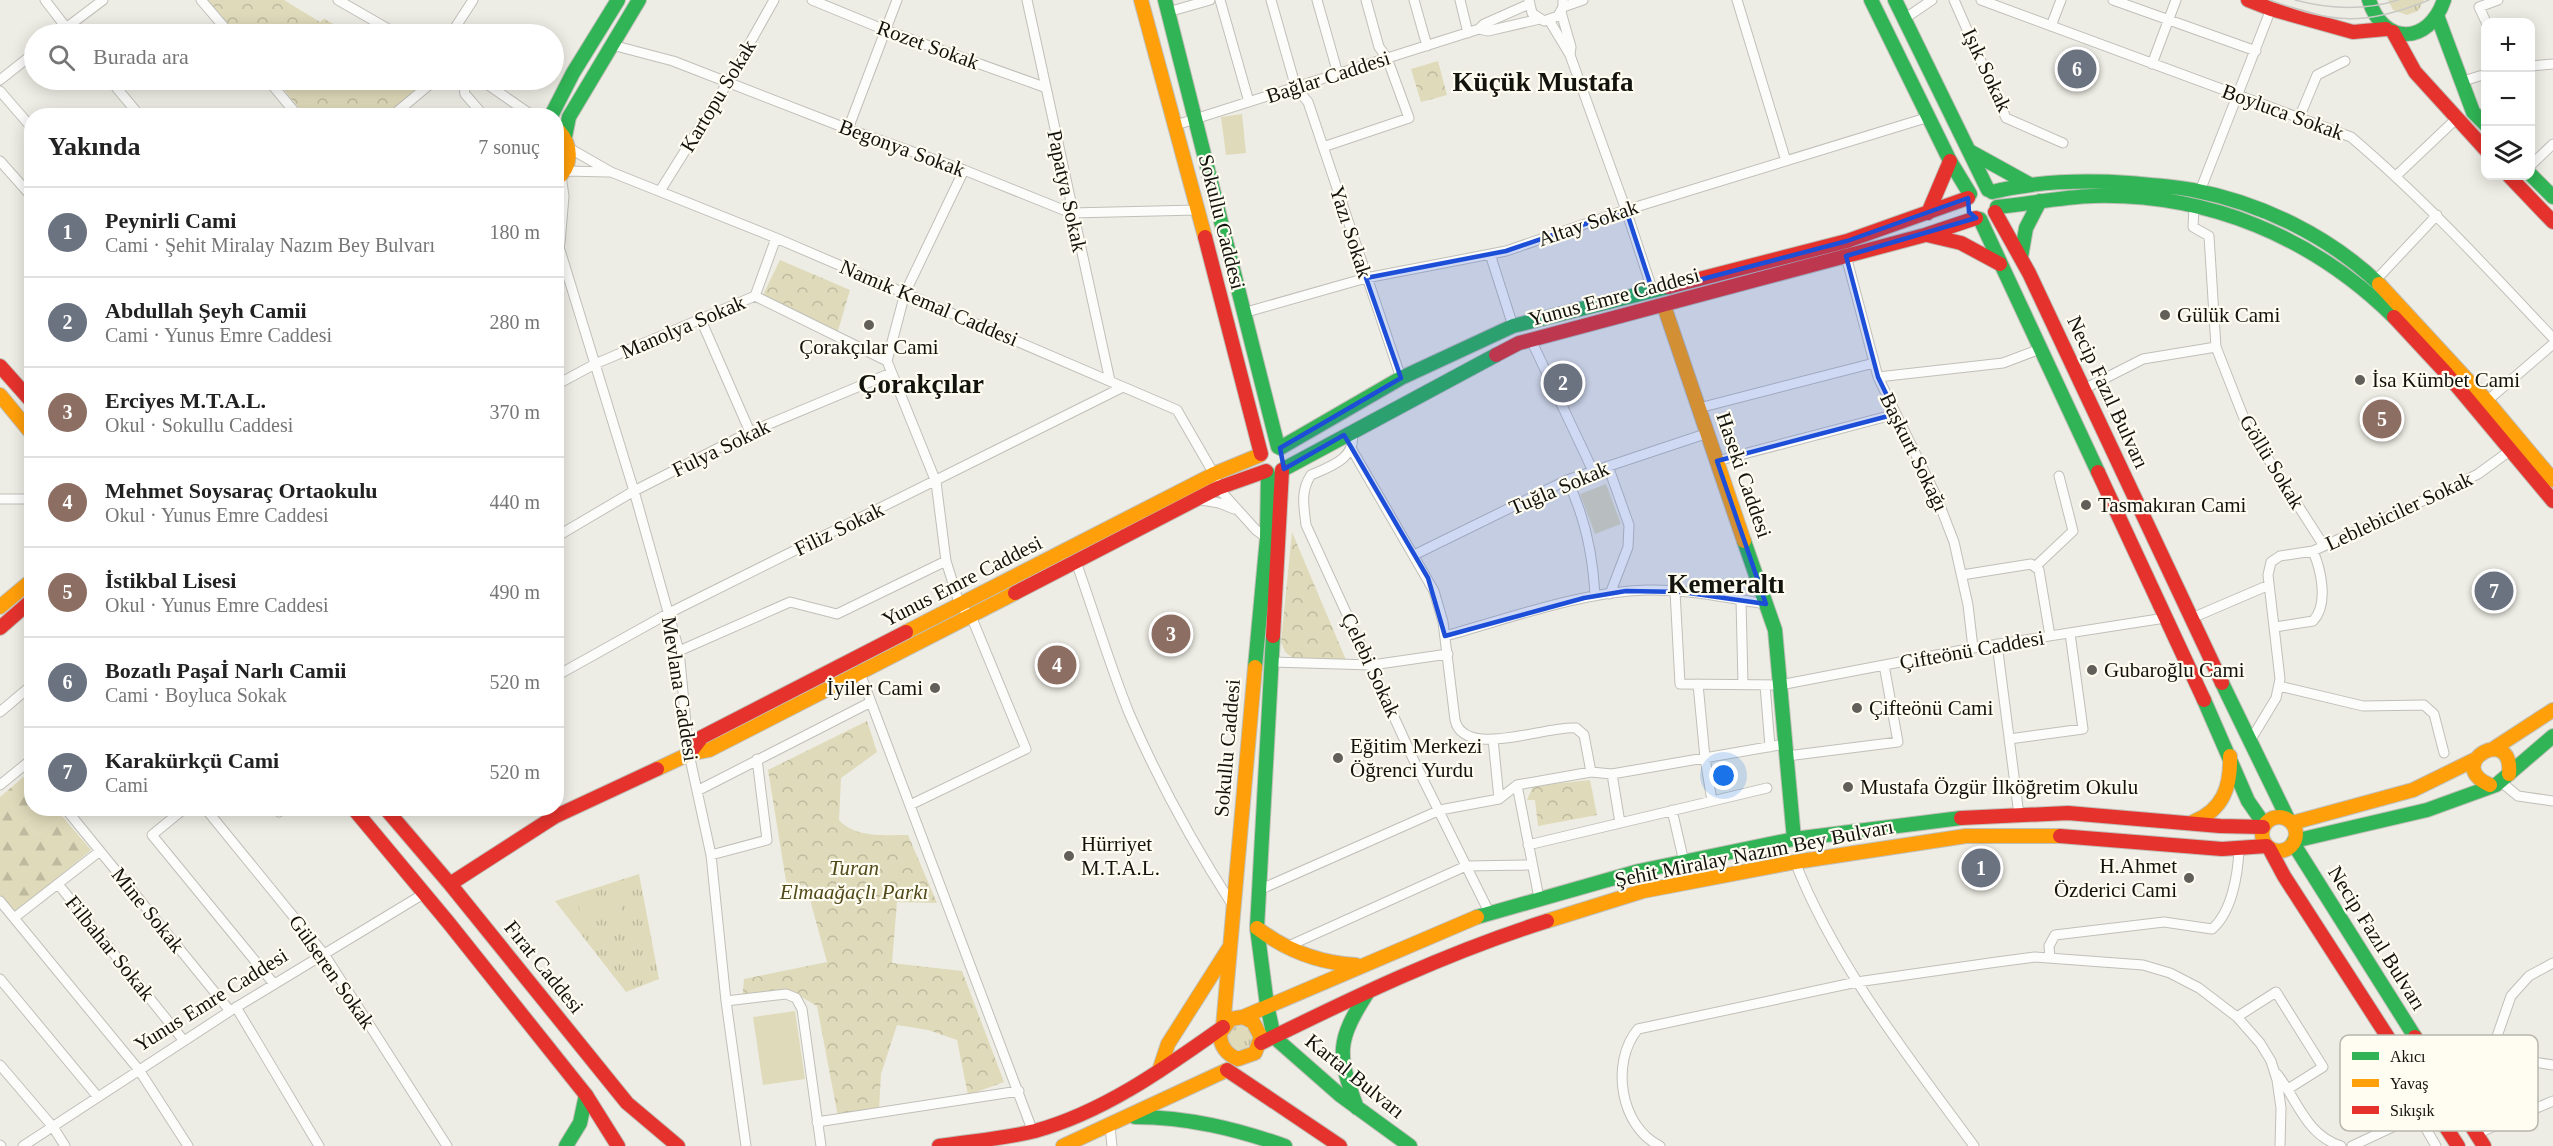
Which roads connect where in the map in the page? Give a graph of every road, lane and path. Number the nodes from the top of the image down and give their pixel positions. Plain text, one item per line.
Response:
1 (45, 0) edge
2 (103, 0) edge
3 (201, 0) edge
4 (338, 0) edge
5 (473, 0) edge
6 (618, 0) edge
7 (639, 0) edge
8 (774, 0) edge
9 (812, 0) edge
10 (897, 0) edge
11 (1027, 0) edge
12 (1141, 0) edge
13 (1210, 0) edge
14 (1220, 0) edge
15 (1271, 0) edge
16 (1317, 0) edge
17 (1366, 0) edge
18 (1414, 0) edge
19 (1460, 0) edge
20 (1583, 0) edge
21 (1737, 0) edge
22 (1871, 0) edge
23 (1895, 0) edge
24 (1932, 0) edge
25 (1954, 0) edge
26 (1981, 0) edge
27 (2061, 0) edge
28 (2113, 0) edge
29 (2176, 0) edge
30 (2248, 0) edge
31 (2369, 0) edge
32 (2444, 0) edge
33 (2498, 0) edge
34 (1529, 2) edge
35 (1166, 6) edge
36 (1563, 7) edge
37 (2271, 9) junction
38 (2438, 18) junction
39 (2484, 18) edge
40 (1904, 19) junction
41 (1544, 20) junction
42 (2168, 20) junction
43 (60, 24) edge
44 (74, 24) edge
45 (221, 24) edge
46 (380, 24) edge
47 (458, 24) edge
48 (2051, 26) junction
49 (1479, 29) junction
50 (885, 30) junction
51 (2389, 31) junction
52 (1468, 33) junction
53 (612, 45) junction
54 (1427, 46) junction
55 (2256, 51) junction
56 (1570, 55) junction
57 (1387, 58) junction
58 (24, 61) edge
59 (2345, 61) dead end
60 (2152, 63) junction
61 (2553, 64) edge
62 (2535, 66) edge
63 (1338, 74) junction
64 (2481, 76) edge
65 (0, 80) edge
66 (728, 82) junction
67 (2460, 82) junction
68 (1044, 87) junction
69 (1296, 88) junction
70 (118, 90) edge
71 (276, 90) edge
72 (423, 90) edge
73 (464, 90) edge
74 (495, 90) edge
75 (0, 91) edge
76 (2236, 95) junction
77 (1249, 102) junction
78 (133, 108) edge
79 (291, 108) edge
80 (402, 108) edge
81 (477, 108) edge
82 (521, 108) edge
83 (555, 108) edge
84 (1929, 117) junction
85 (2299, 118) junction
86 (24, 119) edge
87 (2456, 119) junction
88 (1195, 120) junction
89 (2481, 120) edge
90 (1176, 125) junction
91 (848, 129) junction
92 (564, 134) edge
93 (564, 139) edge
94 (564, 141) edge
95 (2063, 143) dead end
96 (2553, 144) edge
97 (2481, 145) edge
98 (1323, 147) junction
99 (1971, 152) junction
100 (0, 161) edge
101 (1786, 161) junction
102 (1950, 161) junction
103 (2535, 161) edge
104 (964, 170) junction
105 (564, 171) edge
106 (611, 172) junction
107 (564, 176) edge
108 (2397, 176) junction
109 (2535, 179) edge
110 (2513, 180) edge
111 (2030, 184) junction
112 (24, 188) edge
113 (660, 191) junction
114 (1990, 191) junction
115 (2200, 191) junction
116 (1969, 196) junction
117 (2553, 197) edge
118 (2040, 201) junction
119 (2194, 207) junction
120 (1197, 210) junction
121 (1626, 210) junction
122 (1996, 210) junction
123 (1071, 213) junction
124 (1928, 213) junction
125 (2437, 215) junction
126 (1978, 219) junction
127 (2553, 222) edge
128 (1924, 235) junction
129 (776, 238) junction
130 (1490, 254) junction
131 (1846, 256) junction
132 (2021, 257) junction
133 (564, 260) edge
134 (2000, 264) junction
135 (1366, 278) junction
136 (2375, 281) junction
137 (1653, 292) junction
138 (905, 293) junction
139 (754, 296) junction
140 (1664, 306) junction
141 (1243, 313) junction
142 (701, 320) junction
143 (1513, 326) junction
144 (2553, 338) edge
145 (1531, 340) junction
146 (2553, 344) edge
147 (2216, 347) junction
148 (2040, 349) junction
149 (887, 361) junction
150 (1874, 363) junction
151 (596, 364) junction
152 (0, 366) edge
153 (891, 374) junction
154 (1878, 377) junction
155 (1401, 378) junction
156 (564, 381) edge
157 (1110, 381) junction
158 (1123, 387) junction
159 (2084, 388) junction
160 (24, 393) edge
161 (0, 395) edge
162 (2488, 400) junction
163 (1699, 408) junction
164 (1896, 414) junction
165 (24, 424) edge
166 (1352, 431) junction
167 (750, 432) junction
168 (1708, 434) junction
169 (1279, 447) junction
170 (1352, 448) junction
171 (2511, 450) junction
172 (1260, 454) junction
173 (1717, 461) junction
174 (1608, 466) junction
175 (1283, 470) junction
176 (1593, 471) junction
177 (1267, 472) junction
178 (1214, 474) junction
179 (2059, 476) dead end
180 (1567, 480) junction
181 (2553, 480) edge
182 (936, 482) junction
183 (1218, 488) junction
184 (634, 491) junction
185 (24, 499) edge
186 (1196, 499) junction
187 (0, 500) edge
188 (2553, 501) edge
189 (1240, 512) junction
190 (564, 532) edge
191 (1267, 538) junction
192 (2324, 546) junction
193 (2313, 551) junction
194 (1414, 555) junction
195 (946, 561) junction
196 (1076, 562) junction
197 (2036, 566) junction
198 (1962, 575) junction
199 (24, 576) edge
200 (2269, 585) junction
201 (24, 587) edge
202 (1675, 591) junction
203 (1610, 594) junction
204 (1595, 596) junction
205 (1742, 600) junction
206 (5, 602) edge
207 (1766, 604) junction
208 (960, 606) junction
209 (24, 607) edge
210 (669, 613) junction
211 (971, 616) junction
212 (2165, 618) junction
213 (2192, 618) junction
214 (2275, 627) junction
215 (0, 628) edge
216 (2070, 633) junction
217 (1445, 636) junction
218 (2050, 636) junction
219 (1997, 644) junction
220 (1973, 648) junction
221 (679, 651) junction
222 (1448, 654) junction
223 (1272, 662) junction
224 (1372, 665) junction
225 (1884, 665) junction
226 (564, 672) edge
227 (860, 673) junction
228 (1698, 684) junction
229 (1743, 684) junction
230 (1765, 685) junction
231 (1780, 685) junction
232 (2279, 686) junction
233 (24, 692) edge
234 (871, 702) junction
235 (2553, 710) edge
236 (0, 712) edge
237 (2553, 736) edge
238 (2009, 739) junction
239 (1493, 740) junction
240 (2250, 741) junction
241 (1770, 747) junction
242 (2493, 749) junction
243 (1786, 750) junction
244 (2444, 753) dead end
245 (689, 754) junction
246 (2230, 756) junction
247 (1705, 758) junction
248 (757, 759) junction
249 (2474, 760) junction
250 (24, 767) edge
251 (1592, 772) junction
252 (1612, 774) junction
253 (2500, 780) junction
254 (0, 785) edge
255 (1517, 785) junction
256 (1767, 788) dead end
257 (697, 791) junction
258 (1499, 799) junction
259 (1713, 801) junction
260 (2553, 801) edge
261 (910, 805) junction
262 (564, 807) edge
263 (1440, 810) junction
264 (1672, 810) junction
265 (2019, 815) junction
266 (72, 816) edge
267 (175, 816) edge
268 (212, 816) edge
269 (360, 816) edge
270 (392, 816) edge
271 (547, 816) edge
272 (2290, 821) junction
273 (1620, 823) junction
274 (2187, 823) junction
275 (2264, 826) junction
276 (1794, 839) junction
277 (2293, 842) junction
278 (1528, 845) junction
279 (2268, 847) junction
280 (2239, 849) junction
281 (100, 851) junction
282 (711, 855) junction
283 (1684, 862) junction
284 (1795, 862) junction
285 (1532, 865) junction
286 (1466, 866) junction
287 (58, 884) junction
288 (450, 884) junction
289 (1259, 890) junction
290 (425, 893) junction
291 (1539, 898) junction
292 (0, 901) edge
293 (1234, 908) junction
294 (1489, 912) junction
295 (14, 918) junction
296 (1257, 928) junction
297 (1230, 946) junction
298 (1284, 948) junction
299 (324, 954) junction
300 (2050, 958) junction
301 (2553, 963) edge
302 (1362, 965) junction
303 (0, 979) edge
304 (1857, 982) junction
305 (274, 984) junction
306 (1369, 990) junction
307 (726, 1001) junction
308 (1267, 1005) junction
309 (233, 1009) junction
310 (1243, 1017) junction
311 (2237, 1017) junction
312 (1223, 1028) junction
313 (2386, 1035) edge
314 (2414, 1035) edge
315 (2497, 1035) edge
316 (1274, 1037) junction
317 (184, 1041) junction
318 (1261, 1043) junction
319 (2538, 1063) edge
320 (1230, 1064) junction
321 (0, 1065) edge
322 (2553, 1065) edge
323 (139, 1070) junction
324 (1159, 1071) junction
325 (2274, 1071) junction
326 (2288, 1089) junction
327 (1019, 1091) junction
328 (586, 1095) junction
329 (98, 1097) junction
330 (2553, 1101) edge
331 (1358, 1108) junction
332 (2538, 1109) edge
333 (1126, 1118) junction
334 (817, 1122) junction
335 (53, 1126) junction
336 (1110, 1126) junction
337 (2384, 1131) edge
338 (2427, 1131) edge
339 (2448, 1131) edge
340 (2497, 1131) edge
341 (1034, 1132) junction
342 (2480, 1140) edge
343 (23, 1146) edge
344 (65, 1146) edge
345 (188, 1146) edge
346 (319, 1146) edge
347 (447, 1146) edge
348 (566, 1146) edge
349 (618, 1146) edge
350 (678, 1146) edge
351 (746, 1146) edge
352 (821, 1146) edge
353 (939, 1146) edge
354 (1063, 1146) edge
355 (1112, 1146) edge
356 (1285, 1146) edge
357 (1340, 1146) edge
358 (1410, 1146) edge
359 (1660, 1146) edge
360 (1974, 1146) edge
361 (2280, 1146) edge
362 (2342, 1146) edge
363 (2352, 1146) edge
364 (2436, 1146) edge
365 (2458, 1146) edge

1 - 43 street
2 - 44 street
3 - 45 street
4 - 46 street
5 - 47 street
6 - 83 main road
7 - 53 main road
8 - 66 street, Kartopu Sokak
9 - 50 street, Rozet Sokak
10 - 50 street
11 - 68 street, Papatya Sokak
12 - 90 main road, Sokullu Caddesi
13 - 35 street
14 - 77 street
15 - 69 street, Yazı Sokak
16 - 63 street
17 - 57 street
18 - 54 street
19 - 52 street
20 - 36 street
21 - 101 street
22 - 84 main road
23 - 40 main road
24 - 40 street
25 - 95 street, Işık Sokak
26 - 48 street, Boyluca Sokak
27 - 48 street
28 - 42 street
29 - 42 street
30 - 37 main road
31 - 51 main road
32 - 38 main road
33 - 39 street
34 - 41 street
34 - 49 street, Bağlar Caddesi
35 - 88 main road, Sokullu Caddesi
36 - 41 street
36 - 56 street
37 - 51 main road
37 - 55 street
38 - 51 main road
38 - 67 main road
40 - 99 main road
41 - 49 street, Bağlar Caddesi
41 - 56 street
42 - 55 street
42 - 60 street
48 - 60 street, Boyluca Sokak
49 - 52 street, Bağlar Caddesi
50 - 68 street, Rozet Sokak
50 - 91 street
51 - 87 main road
52 - 54 street, Bağlar Caddesi
53 - 66 street, Begonya Sokak
53 - 92 main road
54 - 57 street, Bağlar Caddesi
55 - 76 street
56 - 121 street
57 - 63 street, Bağlar Caddesi
57 - 98 street
58 - 65 street
59 - 85 street
60 - 76 street, Boyluca Sokak
61 - 62 street
63 - 69 street, Bağlar Caddesi
64 - 67 street
66 - 91 street, Begonya Sokak
66 - 113 street, Kartopu Sokak
67 - 89 main road
68 - 123 street, Papatya Sokak
69 - 77 street, Bağlar Caddesi
69 - 98 street, Yazı Sokak
70 - 78 street
71 - 79 street
72 - 80 street
73 - 81 street
74 - 82 street
75 - 86 street
76 - 85 street, Boyluca Sokak
76 - 115 street
77 - 88 street, Bağlar Caddesi
84 - 101 street, Altay Sokak
84 - 102 main road
85 - 108 street, Boyluca Sokak
87 - 97 main road
87 - 108 street
88 - 90 street, Bağlar Caddesi
88 - 141 main road, Sokullu Caddesi
90 - 120 main road, Sokullu Caddesi
91 - 104 street, Begonya Sokak
93 - 106 street, Namık Kemal Caddesi
94 - 105 main road
96 - 103 street
98 - 135 street, Yazı Sokak
99 - 111 main road
99 - 114 main road
100 - 112 street
101 - 121 street, Altay Sokak
102 - 116 main road
102 - 124 main road
104 - 123 street, Begonya Sokak
104 - 138 street
106 - 107 street, Namık Kemal Caddesi
106 - 113 street, Namık Kemal Caddesi
108 - 125 street, Boyluca Sokak
109 - 117 main road
110 - 127 main road
111 - 114 main road
111 - 115 main road
113 - 129 street, Namık Kemal Caddesi
114 - 116 main road
114 - 122 main road
115 - 136 main road
116 - 124 main road, Yunus Emre Caddesi
116 - 126 main road
118 - 119 main road
118 - 122 main road
118 - 132 main road
119 - 147 street, Göllü Sokak
119 - 171 main road
120 - 123 street, Begonya Sokak
120 - 172 main road, Sokullu Caddesi
121 - 130 street, Altay Sokak
121 - 137 street
122 - 126 main road
122 - 132 main road, Necip Fazıl Bulvarı
123 - 157 street, Papatya Sokak
124 - 137 main road, Yunus Emre Caddesi
125 - 136 street
125 - 144 street, Boyluca Sokak
126 - 128 main road, Yunus Emre Caddesi
126 - 134 main road, Necip Fazıl Bulvarı
128 - 131 main road, Yunus Emre Caddesi
128 - 134 main road
129 - 138 street, Namık Kemal Caddesi
129 - 139 street, Manolya Sokak
130 - 135 street, Altay Sokak
130 - 143 street
131 - 140 main road, Yunus Emre Caddesi
131 - 150 street, Başkurt Sokağı
132 - 159 main road, Necip Fazıl Bulvarı
133 - 151 street, Mevlana Caddesi
134 - 148 main road, Necip Fazıl Bulvarı
135 - 141 street, Altay Sokak
135 - 155 street, Yazı Sokak
136 - 162 main road
137 - 143 main road, Yunus Emre Caddesi
138 - 149 street
138 - 157 street, Namık Kemal Caddesi
139 - 142 street, Manolya Sokak
139 - 149 street
140 - 145 main road, Yunus Emre Caddesi
140 - 163 main road, Haseki Caddesi
141 - 169 main road, Sokullu Caddesi
142 - 151 street, Manolya Sokak
142 - 167 street
143 - 155 main road, Yunus Emre Caddesi
145 - 166 main road, Yunus Emre Caddesi
145 - 176 street
146 - 162 street
147 - 159 street
147 - 192 street, Göllü Sokak
148 - 154 street
148 - 212 main road, Necip Fazıl Bulvarı
149 - 153 street
150 - 154 street, Başkurt Sokağı
150 - 163 street
151 - 156 street, Manolya Sokak
151 - 184 street, Mevlana Caddesi
152 - 160 main road
153 - 167 street, Fulya Sokak
153 - 182 street
154 - 164 street, Başkurt Sokağı
155 - 169 main road, Yunus Emre Caddesi
157 - 158 street, Namık Kemal Caddesi
158 - 178 street, Namık Kemal Caddesi
158 - 182 street, Filiz Sokak
159 - 213 main road, Necip Fazıl Bulvarı
161 - 165 main road
162 - 181 main road
163 - 168 main road, Haseki Caddesi
164 - 173 street
164 - 198 street, Başkurt Sokağı
166 - 170 street
166 - 175 main road, Yunus Emre Caddesi
167 - 184 street, Fulya Sokak
168 - 173 main road, Haseki Caddesi
168 - 174 street, Tuğla Sokak
169 - 172 main road
169 - 175 main road
170 - 194 street
170 - 224 street, Çelebi Sokak
171 - 188 main road
171 - 192 street, Leblebiciler Sokak
172 - 177 main road
172 - 178 main road, Yunus Emre Caddesi
173 - 207 main road, Haseki Caddesi
174 - 176 street, Tuğla Sokak
174 - 203 street
175 - 177 main road
175 - 223 main road, Sokullu Caddesi
176 - 180 street, Tuğla Sokak
177 - 183 main road, Yunus Emre Caddesi
177 - 191 main road, Sokullu Caddesi
178 - 183 street, Namık Kemal Caddesi
178 - 208 main road, Yunus Emre Caddesi
179 - 197 street
180 - 194 street, Tuğla Sokak
180 - 204 street
182 - 195 street
182 - 210 street, Filiz Sokak
183 - 186 main road, Yunus Emre Caddesi
183 - 189 street
184 - 190 street, Fulya Sokak
184 - 210 street, Mevlana Caddesi
185 - 187 street
186 - 189 street
186 - 196 main road, Yunus Emre Caddesi
189 - 191 street
191 - 293 main road, Sokullu Caddesi
192 - 193 street, Leblebiciler Sokak
193 - 200 street, Leblebiciler Sokak
193 - 214 street
194 - 217 street
195 - 208 street
195 - 221 street
196 - 211 main road, Yunus Emre Caddesi
196 - 293 street
197 - 198 street
197 - 218 street
198 - 220 street, Başkurt Sokağı
199 - 206 main road
200 - 213 street
200 - 214 street
201 - 206 main road
202 - 203 street
202 - 205 street
202 - 228 street
203 - 204 street
204 - 217 street
205 - 207 street
205 - 229 street
207 - 231 main road, Haseki Caddesi
208 - 211 street
208 - 245 main road, Yunus Emre Caddesi
209 - 215 main road
210 - 221 street, Mevlana Caddesi
210 - 226 street, Filiz Sokak
211 - 227 main road, Yunus Emre Caddesi
211 - 261 street
212 - 216 street, Çifteönü Caddesi
212 - 246 main road, Necip Fazıl Bulvarı
213 - 240 main road, Necip Fazıl Bulvarı
214 - 232 street
216 - 218 street, Çifteönü Caddesi
216 - 238 street
217 - 222 street
218 - 219 street, Çifteönü Caddesi
219 - 220 street, Çifteönü Caddesi
219 - 238 street
220 - 225 street, Çifteönü Caddesi
221 - 245 street, Mevlana Caddesi
222 - 224 street
222 - 239 street
223 - 224 street
223 - 289 main road, Sokullu Caddesi
224 - 263 street, Çelebi Sokak
225 - 231 street, Çifteönü Caddesi
225 - 243 street
227 - 234 street
227 - 245 main road, Yunus Emre Caddesi
228 - 229 street, Çifteönü Caddesi
228 - 247 street
229 - 230 street, Çifteönü Caddesi
230 - 231 street, Çifteönü Caddesi
230 - 241 street
231 - 243 main road, Haseki Caddesi
232 - 240 street
232 - 244 street
233 - 236 street
234 - 248 street
234 - 261 street
235 - 242 main road
237 - 253 main road
238 - 265 street
239 - 251 street
239 - 258 street
240 - 272 main road, Necip Fazıl Bulvarı
241 - 243 street
241 - 247 street
242 - 249 main road
242 - 253 main road
243 - 276 main road, Haseki Caddesi
245 - 257 street, Mevlana Caddesi
245 - 262 main road, Yunus Emre Caddesi
246 - 274 main road
246 - 275 main road, Necip Fazıl Bulvarı
247 - 252 street
247 - 259 street
248 - 257 street
248 - 282 street
249 - 253 main road
249 - 272 main road
250 - 254 street
251 - 252 street
251 - 255 street
252 - 273 street
253 - 260 street
253 - 277 main road
255 - 258 street
255 - 278 street
256 - 259 street
257 - 282 street, Mevlana Caddesi
258 - 263 street
259 - 264 street
261 - 327 street
263 - 286 street, Çelebi Sokak
263 - 289 street
264 - 273 street
264 - 283 street
265 - 274 main road, Şehit Miralay Nazım Bey Bulvarı
265 - 276 main road, Şehit Miralay Nazım Bey Bulvarı
266 - 281 street, Mine Sokak
267 - 305 street
268 - 299 street, Gülseren Sokak
269 - 290 main road
270 - 288 main road, Fırat Caddesi
271 - 288 main road, Yunus Emre Caddesi
272 - 275 main road
272 - 277 main road
273 - 278 street
274 - 275 main road, Şehit Miralay Nazım Bey Bulvarı
275 - 279 main road
276 - 283 main road, Şehit Miralay Nazım Bey Bulvarı
277 - 279 main road
277 - 314 main road, Necip Fazıl Bulvarı
278 - 285 street
279 - 280 main road, Şehit Miralay Nazım Bey Bulvarı
279 - 313 main road, Necip Fazıl Bulvarı
280 - 284 main road, Şehit Miralay Nazım Bey Bulvarı
280 - 300 street
281 - 287 street
281 - 309 street, Mine Sokak
282 - 307 street, Mevlana Caddesi
283 - 291 main road, Şehit Miralay Nazım Bey Bulvarı
284 - 304 street
284 - 306 main road, Şehit Miralay Nazım Bey Bulvarı
285 - 286 street
285 - 291 street
286 - 294 street, Çelebi Sokak
286 - 298 street
287 - 295 street
287 - 317 street, Filbahar Sokak
288 - 350 main road, Fırat Caddesi
289 - 296 main road, Sokullu Caddesi
290 - 299 street, Yunus Emre Caddesi
290 - 328 main road
291 - 294 main road, Şehit Miralay Nazım Bey Bulvarı
292 - 295 street
293 - 297 main road, Sokullu Caddesi
294 - 302 main road, Şehit Miralay Nazım Bey Bulvarı
295 - 323 street
296 - 298 main road
296 - 308 main road, Sokullu Caddesi
297 - 312 main road, Sokullu Caddesi
297 - 324 main road
298 - 302 main road
299 - 305 street, Yunus Emre Caddesi
299 - 347 street, Gülseren Sokak
300 - 304 street
300 - 311 street
301 - 315 street
302 - 308 main road, Şehit Miralay Nazım Bey Bulvarı
303 - 329 street
304 - 359 street
304 - 360 street
305 - 309 street, Yunus Emre Caddesi
306 - 316 main road, Şehit Miralay Nazım Bey Bulvarı
306 - 331 main road
307 - 334 street
307 - 351 street, Mevlana Caddesi
308 - 310 main road, Şehit Miralay Nazım Bey Bulvarı
308 - 316 main road, Sokullu Caddesi
309 - 317 street, Yunus Emre Caddesi
309 - 346 street, Mine Sokak
310 - 312 main road
310 - 318 main road
311 - 325 street
311 - 326 street
312 - 320 main road
312 - 324 main road
316 - 318 main road, Şehit Miralay Nazım Bey Bulvarı
316 - 331 main road, Kartal Bulvarı
317 - 323 street, Yunus Emre Caddesi
318 - 320 main road
319 - 322 street
320 - 333 main road
320 - 357 main road
321 - 335 street
323 - 329 street, Yunus Emre Caddesi
323 - 345 street
324 - 341 main road
325 - 326 street
325 - 361 street
326 - 362 street
327 - 334 street
327 - 341 street
328 - 348 main road
328 - 349 main road
329 - 335 street, Yunus Emre Caddesi
330 - 332 street
331 - 358 main road, Kartal Bulvarı
333 - 336 main road
333 - 356 main road
334 - 352 street
335 - 343 street, Yunus Emre Caddesi
335 - 344 street
336 - 354 main road
336 - 355 street
337 - 363 street
338 - 364 street
339 - 365 main road, Necip Fazıl Bulvarı
340 - 342 street
341 - 353 main road

